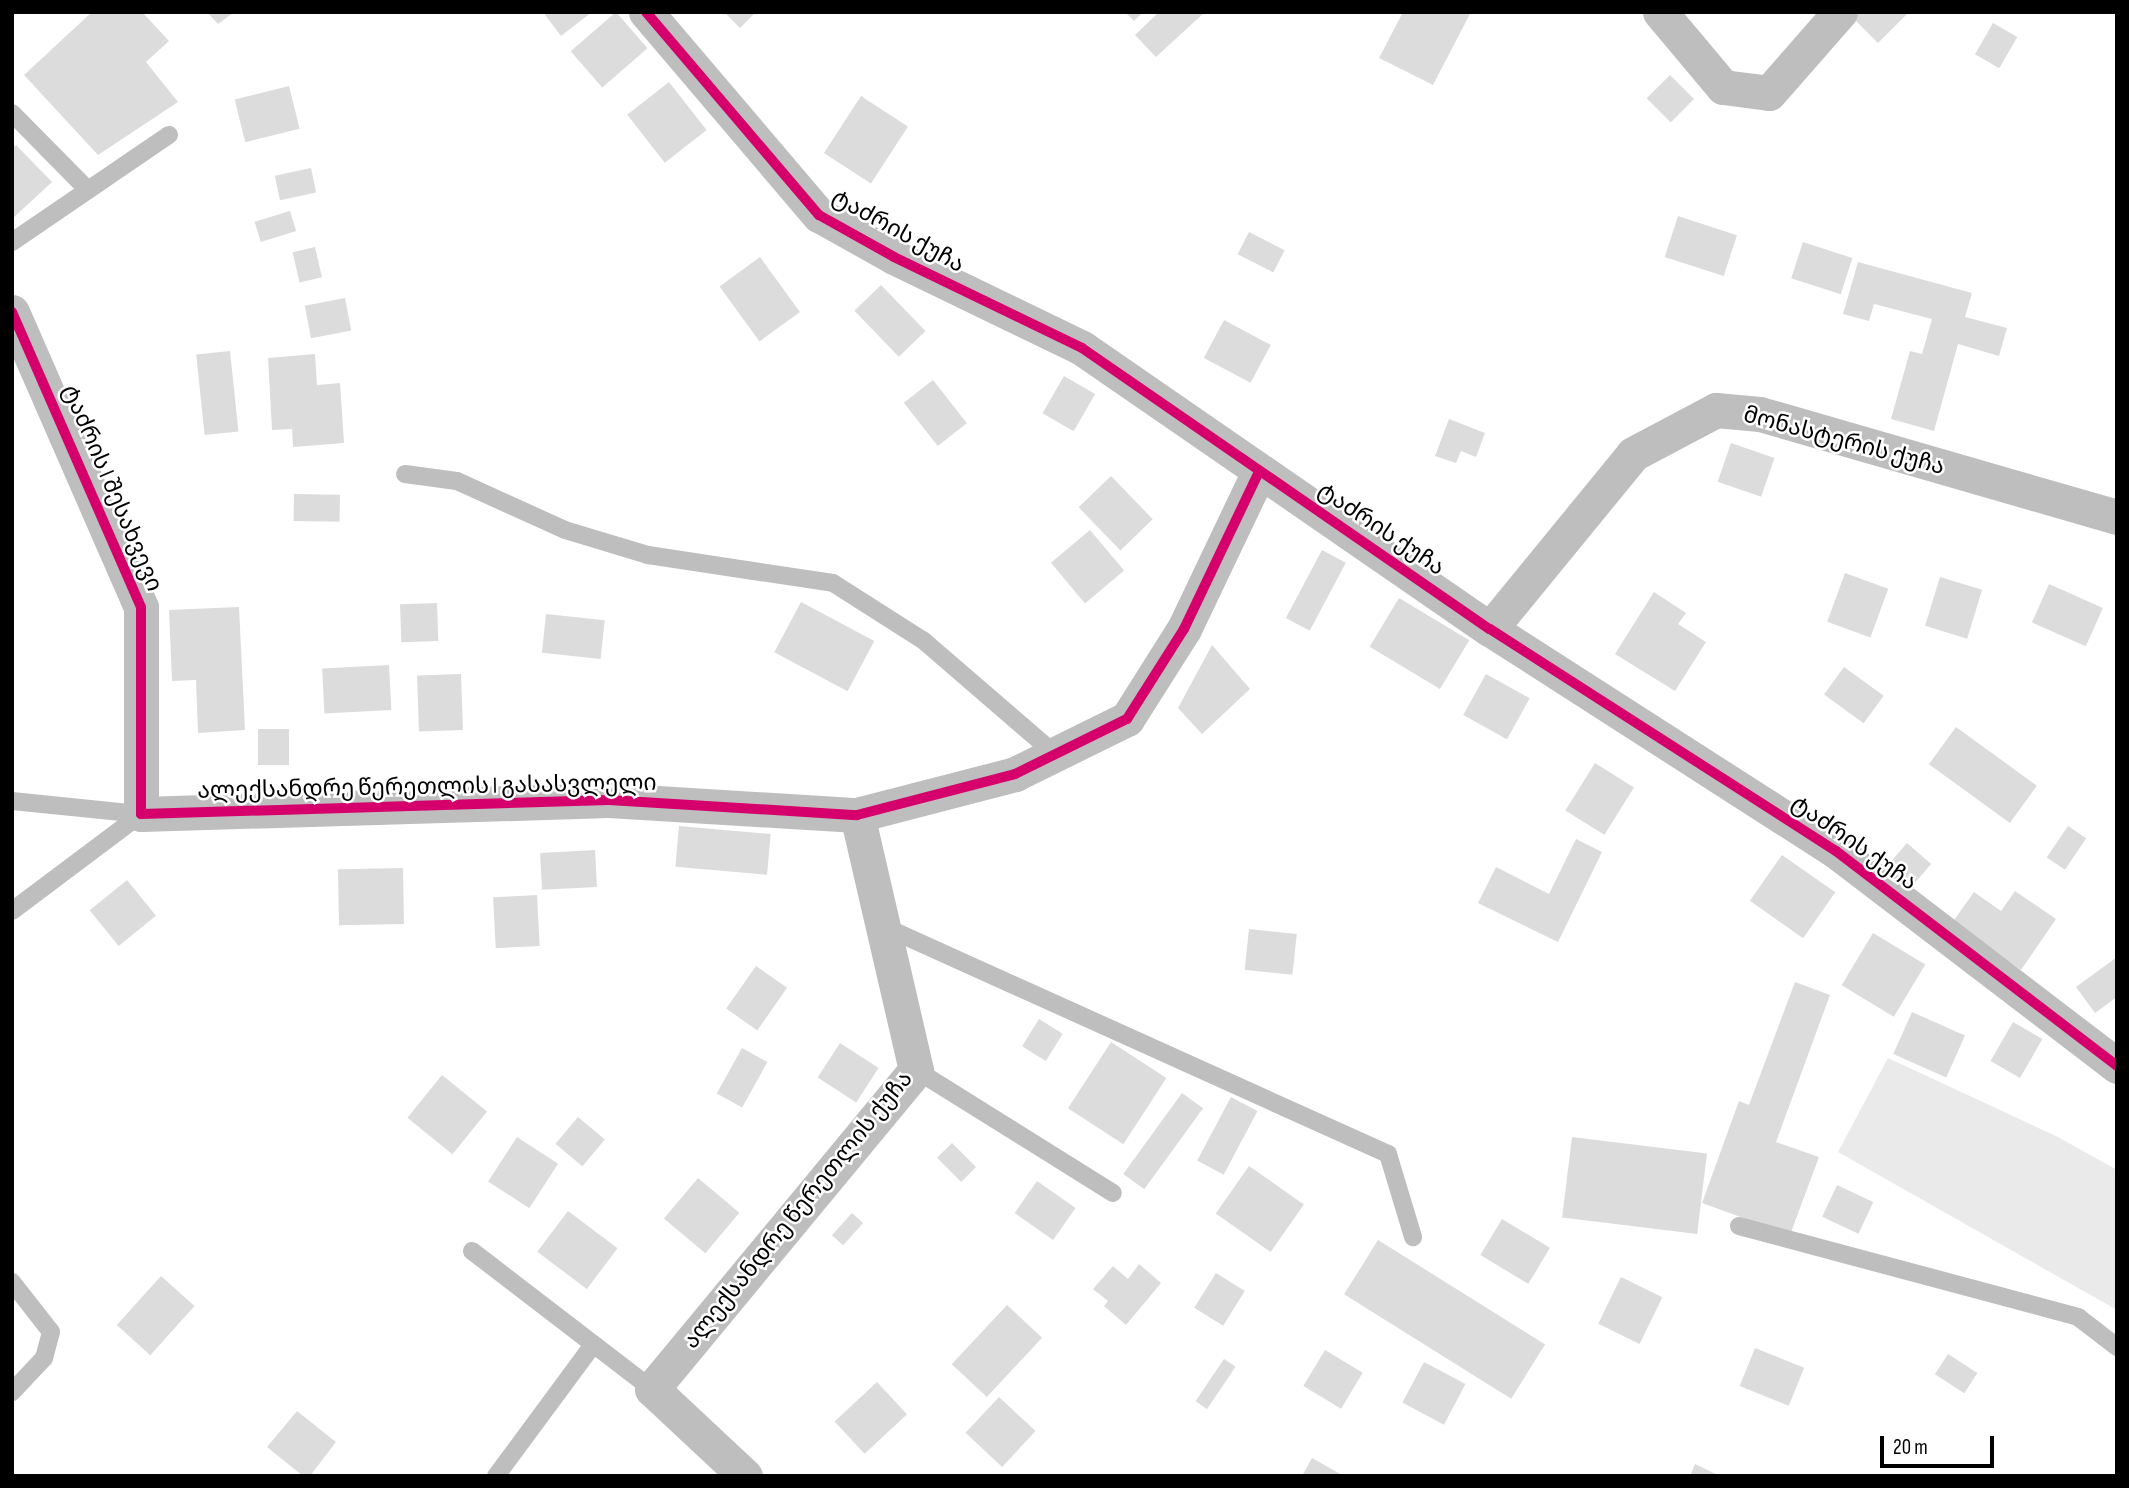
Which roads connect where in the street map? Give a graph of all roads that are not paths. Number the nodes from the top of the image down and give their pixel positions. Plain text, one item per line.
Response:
1 (646, 12) edge
2 (1660, 12) edge
3 (1840, 12) edge
4 (12, 113) edge
5 (169, 135) dead end
6 (88, 190) junction
7 (12, 242) edge
8 (12, 312) edge
9 (1259, 471) junction
10 (405, 474) dead end
11 (2117, 517) edge
12 (1490, 629) junction
13 (1055, 754) junction
14 (12, 801) edge
15 (141, 814) junction
16 (857, 815) junction
17 (12, 911) edge
18 (885, 927) junction
19 (2117, 1066) edge
20 (916, 1070) junction
21 (1114, 1193) dead end
22 (1739, 1226) dead end
23 (1413, 1237) dead end
24 (472, 1251) dead end
25 (12, 1282) edge
26 (593, 1345) junction
27 (2117, 1348) edge
28 (652, 1389) junction
29 (12, 1392) edge
30 (496, 1476) edge
31 (745, 1476) edge

1 - 9 street, ტაძრის ქუჩა
2 - 3 street
4 - 6 lane
5 - 6 lane
6 - 7 lane
8 - 15 street, ტაძრის I შესახვევი
9 - 12 street, ტაძრის ქუჩა
9 - 13 street, ალექსანდრე წერეთლის I გასასვლელი
10 - 13 lane
11 - 12 street, მონასტერის ქუჩა
12 - 19 street, ტაძრის ქუჩა
13 - 16 street, ალექსანდრე წერეთლის I გასასვლელი
14 - 15 lane
15 - 16 street, ალექსანდრე წერეთლის I გასასვლელი
15 - 17 lane
16 - 18 street, ალექსანდრე წერეთლის ქუჩა
18 - 20 street, ალექსანდრე წერეთლის ქუჩა
18 - 23 lane
20 - 21 lane
20 - 28 street, ალექსანდრე წერეთლის ქუჩა
22 - 27 lane
24 - 26 lane
25 - 29 lane
26 - 28 lane
26 - 30 lane
28 - 31 street

